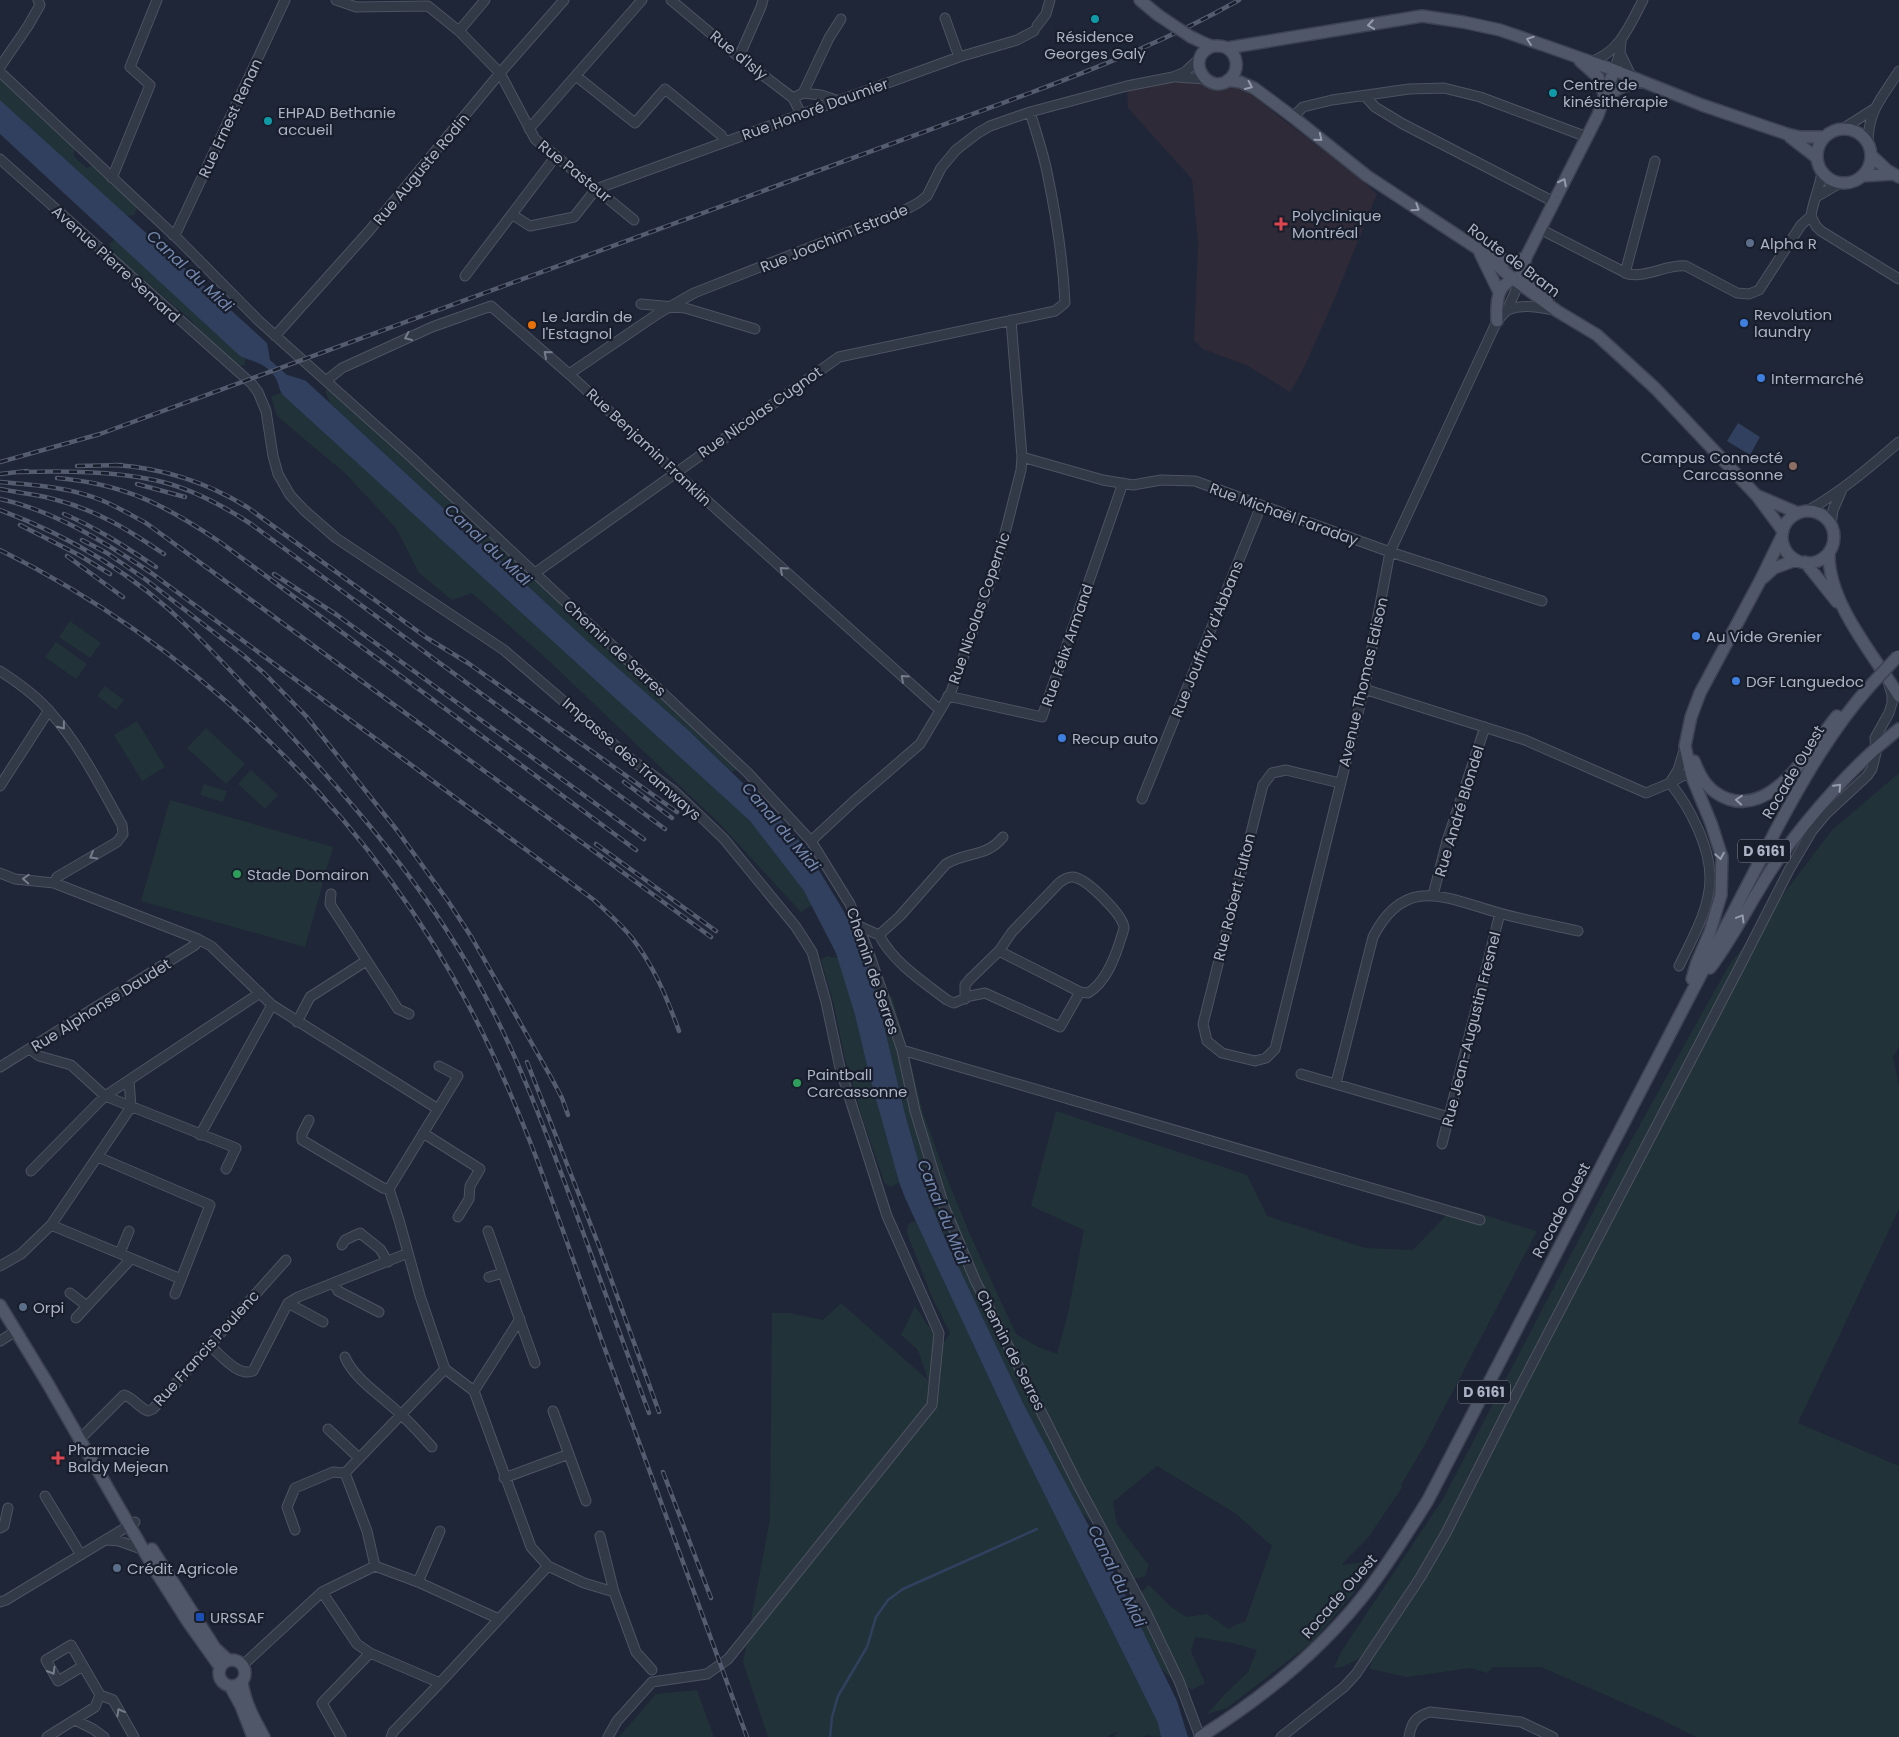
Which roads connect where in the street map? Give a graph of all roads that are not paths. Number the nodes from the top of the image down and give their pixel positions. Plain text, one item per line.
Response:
1 (38, 0) edge
2 (157, 0) edge
3 (285, 0) edge
4 (336, 0) edge
5 (485, 0) edge
6 (564, 0) edge
7 (642, 0) edge
8 (671, 0) edge
9 (763, 0) edge
10 (1050, 0) edge
11 (1140, 0) edge
12 (1643, 0) edge
13 (401, 3) edge
14 (945, 18) dead end
15 (841, 19) dead end
16 (459, 31) junction
17 (1191, 37) junction
18 (1621, 41) junction
19 (1213, 46) junction
20 (1227, 48) junction
21 (1620, 53) junction
22 (1201, 56) junction
23 (739, 57) junction
24 (959, 57) junction
25 (1576, 57) junction
26 (1589, 62) junction
27 (0, 67) edge
28 (1614, 70) junction
29 (1899, 71) edge
30 (0, 72) edge
31 (500, 73) junction
32 (576, 76) junction
33 (1173, 77) junction
34 (1206, 79) junction
35 (1636, 79) junction
36 (1228, 80) junction
37 (802, 93) junction
38 (1365, 96) junction
39 (793, 98) junction
40 (1605, 98) junction
41 (839, 100) junction
42 (1874, 108) junction
43 (1030, 112) junction
44 (801, 114) junction
45 (1293, 117) junction
46 (1844, 128) junction
47 (529, 129) junction
48 (1787, 134) junction
49 (1586, 137) junction
50 (1824, 137) junction
51 (724, 142) junction
52 (1870, 149) junction
53 (556, 156) junction
54 (1817, 158) junction
55 (0, 159) edge
56 (1655, 161) dead end
57 (1822, 172) junction
58 (1896, 175) edge
59 (1862, 176) junction
60 (112, 178) junction
61 (1840, 183) junction
62 (596, 189) junction
63 (1816, 197) junction
64 (1554, 202) junction
65 (513, 215) junction
66 (1811, 216) junction
67 (634, 220) dead end
68 (1540, 229) junction
69 (173, 235) junction
70 (1478, 250) junction
71 (1526, 257) junction
72 (1625, 273) junction
73 (465, 276) dead end
74 (1518, 279) junction
75 (1899, 279) edge
76 (1499, 292) junction
77 (641, 304) dead end
78 (671, 306) junction
79 (1507, 310) junction
80 (1557, 311) junction
81 (1010, 320) junction
82 (1498, 320) junction
83 (755, 329) dead end
84 (1597, 335) junction
85 (275, 336) junction
86 (233, 367) joint
87 (569, 374) junction
88 (327, 380) junction
89 (1899, 442) edge
90 (1022, 457) junction
91 (675, 472) junction
92 (1123, 483) junction
93 (1844, 488) junction
94 (1757, 496) junction
95 (1261, 506) junction
96 (1803, 512) junction
97 (1831, 525) junction
98 (1782, 533) junction
99 (1390, 552) junction
100 (1829, 552) junction
101 (1801, 561) junction
102 (535, 574) junction
103 (1761, 579) junction
104 (1542, 601) dead end
105 (1848, 616) junction
106 (1899, 656) edge
107 (0, 671) edge
108 (1887, 677) junction
109 (1364, 689) junction
110 (948, 696) junction
111 (1899, 696) edge
112 (1852, 706) junction
113 (49, 710) junction
114 (940, 710) junction
115 (1485, 727) junction
116 (1689, 729) junction
117 (1899, 729) edge
118 (1685, 746) junction
119 (1874, 748) junction
120 (1692, 777) junction
121 (1340, 783) junction
122 (1670, 783) junction
123 (0, 786) edge
124 (1142, 799) dead end
125 (1003, 836) dead end
126 (812, 841) junction
127 (0, 873) edge
128 (54, 883) junction
129 (331, 894) dead end
130 (1433, 894) junction
131 (1500, 913) junction
132 (858, 926) junction
133 (1578, 931) dead end
134 (879, 935) junction
135 (198, 938) junction
136 (999, 951) junction
137 (366, 961) junction
138 (1679, 966) dead end
139 (1080, 992) junction
140 (260, 993) junction
141 (965, 998) junction
142 (1686, 1002) junction
143 (272, 1005) junction
144 (409, 1014) dead end
145 (300, 1023) junction
146 (30, 1049) junction
147 (902, 1050) junction
148 (1255, 1061) joint
149 (439, 1066) dead end
150 (0, 1067) edge
151 (1301, 1074) dead end
152 (129, 1080) junction
153 (1336, 1083) junction
154 (105, 1096) junction
155 (131, 1107) junction
156 (438, 1109) junction
157 (1449, 1118) junction
158 (309, 1120) dead end
159 (423, 1133) junction
160 (200, 1135) junction
161 (1442, 1144) dead end
162 (98, 1157) junction
163 (226, 1169) dead end
164 (30, 1171) dead end
165 (389, 1189) junction
166 (458, 1217) dead end
167 (1480, 1220) dead end
168 (51, 1225) junction
169 (129, 1231) dead end
170 (488, 1231) dead end
171 (342, 1245) dead end
172 (120, 1253) junction
173 (408, 1253) junction
174 (131, 1259) junction
175 (286, 1260) dead end
176 (388, 1262) junction
177 (0, 1266) edge
178 (503, 1273) junction
179 (489, 1277) dead end
180 (181, 1279) junction
181 (334, 1283) junction
182 (70, 1293) dead end
183 (175, 1294) dead end
184 (288, 1303) junction
185 (0, 1305) edge
186 (87, 1306) junction
187 (379, 1312) dead end
188 (76, 1318) dead end
189 (520, 1319) junction
190 (323, 1322) dead end
191 (16, 1331) junction
192 (0, 1341) edge
193 (210, 1346) junction
194 (345, 1357) dead end
195 (535, 1363) dead end
196 (445, 1369) junction
197 (474, 1391) junction
198 (554, 1411) dead end
199 (401, 1414) junction
200 (328, 1429) dead end
201 (80, 1439) junction
202 (432, 1447) dead end
203 (569, 1454) junction
204 (359, 1458) junction
205 (345, 1473) junction
206 (504, 1478) junction
207 (45, 1496) dead end
208 (586, 1501) dead end
209 (8, 1508) dead end
210 (132, 1524) junction
211 (0, 1528) edge
212 (295, 1530) dead end
213 (440, 1530) dead end
214 (600, 1536) dead end
215 (106, 1540) junction
216 (144, 1550) junction
217 (81, 1555) junction
218 (375, 1566) junction
219 (548, 1566) junction
220 (418, 1582) junction
221 (322, 1592) junction
222 (614, 1592) junction
223 (0, 1602) edge
224 (499, 1619) junction
225 (370, 1652) junction
226 (224, 1664) junction
227 (242, 1665) junction
228 (83, 1666) dead end
229 (652, 1670) dead end
230 (242, 1682) junction
231 (440, 1683) junction
232 (230, 1686) junction
233 (100, 1695) junction
234 (75, 1720) junction
235 (47, 1737) edge
236 (104, 1737) edge
237 (134, 1737) edge
238 (253, 1737) edge
239 (264, 1737) edge
240 (342, 1737) edge
241 (391, 1737) edge
242 (608, 1737) edge
243 (1200, 1737) edge
244 (1281, 1737) edge
245 (1409, 1737) edge
246 (1553, 1737) edge

1 - 27 street
2 - 60 street
3 - 69 street, Rue Ernest Renan
4 - 13 street, Rue Pasteur
5 - 16 street
6 - 31 street, Rue Auguste Rodin
7 - 32 street
8 - 23 street, Rue d'Isly
9 - 23 street
10 - 24 street, Rue Honoré Daumier
11 - 17 main road, bridge
12 - 18 street
13 - 16 street, Rue Pasteur
14 - 24 street
15 - 37 street
16 - 31 street, Rue Pasteur
17 - 19 main road
17 - 22 main road
18 - 21 street
18 - 26 street
19 - 20 main road
19 - 22 main road
25 -> 20 main road
20 - 36 main road
21 - 28 street
21 - 35 street
22 - 33 street, Rue Joachim Estrade
22 - 34 main road
23 - 39 street, Rue d'Isly
24 - 41 street, Rue Honoré Daumier
25 - 26 main road
25 - 40 main road
26 - 28 main road
28 - 35 main road
28 - 40 main road
29 - 42 street
30 - 60 street, Chemin de Serres
31 - 47 street, Rue Pasteur
31 - 85 street, Rue Auguste Rodin
32 - 47 street
32 - 51 street
33 - 34 street, Rue Joachim Estrade
33 - 43 street, Rue Joachim Estrade
34 - 36 main road
35 - 40 main road
35 - 48 main road
36 -> 45 main road, Route de Bram
37 - 39 street
37 - 41 street
38 - 45 street
38 - 49 street
38 - 64 street
39 - 44 street, Rue d'Isly
40 - 49 main road
41 - 44 street, Rue Honoré Daumier
42 - 46 street
42 - 52 street
43 - 78 street, Rue Joachim Estrade
43 - 81 street
44 - 51 street, Rue Honoré Daumier
45 -> 70 main road, Route de Bram
46 - 50 main road
46 - 52 main road
47 - 53 street, Rue Pasteur
48 - 50 main road
48 - 54 main road
64 -> 49 main road
50 - 54 main road
51 - 62 street, Rue Honoré Daumier
52 - 58 main road
52 - 59 main road
53 - 62 street, Rue Pasteur
53 - 65 street
54 - 57 main road
55 - 86 street, Avenue Pierre Semard
56 - 72 street
57 - 61 main road
57 - 63 street
58 - 59 main road
59 - 61 main road
60 - 69 street, Chemin de Serres
61 - 63 street
62 - 65 street
62 - 67 street, Rue Pasteur
63 - 66 street
64 - 68 main road
65 - 73 street
66 - 72 street
66 - 75 street
68 - 71 main road
68 - 72 street
69 - 85 street, Chemin de Serres
70 - 71 main road
70 - 74 main road, Route de Bram
70 - 76 main road
71 - 74 main road
74 - 76 main road
74 - 79 street, Avenue Thomas Edison
74 - 80 main road, Route de Bram
74 - 84 main road
76 - 82 main road
77 - 78 street
78 - 83 street
78 - 87 street, Rue Joachim Estrade
79 - 80 street
79 - 82 street, Avenue Thomas Edison
80 - 84 main road, Route de Bram
81 - 90 street, Rue Nicolas Copernic
81 - 91 street, Rue Nicolas Cugnot
82 - 99 street, Avenue Thomas Edison
84 - 94 main road, Route de Bram
85 - 88 street, Chemin de Serres
86 - 242 street, Impasse des Tramways
87 -> 88 street, Rue Benjamin Franklin
87 - 91 street, Rue Benjamin Franklin
88 - 102 street, Chemin de Serres
89 - 93 street
90 - 92 street, Rue Michaël Faraday
90 - 110 street, Rue Nicolas Copernic
91 - 102 street, Rue Nicolas Cugnot
114 -> 91 street, Rue Benjamin Franklin
92 - 95 street, Rue Michaël Faraday
92 - 110 street, Rue Félix Armand
93 - 96 street
93 - 97 street
94 - 96 main road, Route de Bram
94 - 98 main road, Route de Bram
95 - 99 street, Rue Michaël Faraday
95 - 124 street, Rue Jouffroy d'Abbans
96 - 97 main road, Route de Bram
96 - 98 main road
97 - 100 main road, Route de Bram
98 - 101 main road, Route de Bram
98 - 103 main road
99 - 104 street, Rue Michaël Faraday
99 - 109 street, Avenue Thomas Edison
100 - 101 main road
100 - 105 main road, Route de Bram
101 - 103 main road
101 - 105 main road, Route de Bram
102 - 126 street, Chemin de Serres
103 - 116 main road
105 - 108 main road, Route de Bram
106 - 112 main road, Rocade Ouest / D 6161, bridge
107 - 113 street
108 - 111 main road, Route de Bram
108 - 119 street
109 - 115 street
109 - 121 street, Avenue Thomas Edison
110 - 114 street, Rue Nicolas Copernic
112 -> 116 main road
112 - 142 main road, Rocade Ouest / D 6161
113 - 123 street
113 -> 128 street
114 - 126 street, Rue Nicolas Copernic
115 - 122 street
115 - 130 street, Rue André Blondel
116 - 118 main road
117 - 119 main road
118 - 120 main road
118 - 122 street
142 -> 119 main road
119 - 244 street
120 - 122 street
120 -> 142 main road
121 - 148 street, Avenue Thomas Edison
121 - 148 street, Rue Robert Fulton
122 - 138 street
125 - 134 street
126 - 132 street, Chemin de Serres
128 -> 127 street
128 - 135 street
129 - 137 street
130 - 131 street
130 - 153 street
131 - 133 street
131 - 157 street, Rue Jean-Augustin Fresnel
132 - 134 street
132 - 147 street, Chemin de Serres
134 - 141 street
135 - 140 street
135 - 146 street, Rue Alphonse Daudet
136 - 139 street
136 - 139 street
136 - 141 street
137 - 144 street
137 - 145 street
139 - 141 street
140 - 143 street
140 - 152 street
142 - 243 main road, Rocade Ouest / D 6161
143 - 145 street
143 - 160 street
145 - 156 street
146 - 150 street, Rue Alphonse Daudet
146 - 154 street
147 - 167 street
147 - 243 street, Chemin de Serres
149 - 156 street
151 - 153 street
152 - 154 street
152 - 155 street
153 - 157 street
154 - 155 street
154 - 164 street
155 - 160 street
155 - 162 street
156 - 159 street
157 - 161 street, Rue Jean-Augustin Fresnel
158 - 165 street
159 - 165 street
159 - 166 street
160 - 163 street
162 - 168 street
162 - 180 street
165 - 173 street
168 - 172 street
168 - 177 street
169 - 172 street
170 - 178 street
171 - 176 street
172 - 174 street
173 - 176 street
173 - 196 street
174 - 180 street
174 - 186 street
175 - 193 street, Rue Francis Poulenc
176 - 181 street
178 - 179 street
178 - 189 street
180 - 183 street
181 - 184 street
181 - 187 street
182 - 186 street
184 - 190 street
184 - 193 street
185 - 191 main road
186 - 188 street
189 - 195 street
189 - 197 street
191 - 192 street
191 - 201 main road
193 - 201 street, Rue Francis Poulenc
194 - 199 street
196 - 197 street
196 - 199 street
197 - 206 street
198 - 203 street
199 - 202 street
199 - 204 street
200 - 204 street
201 - 210 main road
203 - 206 street
203 - 208 street
204 - 205 street
205 - 212 street
205 - 218 street
206 - 219 street
207 - 217 street
209 - 211 street
210 - 215 street
210 - 216 main road
210 - 226 main road
213 - 220 street
214 - 222 street
215 - 216 street
215 - 217 street
216 - 226 main road
217 - 223 street
218 - 220 street
218 - 221 street
219 - 222 street
219 - 224 street
220 - 224 street
221 - 225 street
221 - 227 street
222 - 229 street
224 - 231 street
225 - 231 street
225 - 240 street
226 - 227 main road
226 - 232 main road
227 - 230 main road
228 - 233 street
230 - 232 main road
230 - 239 main road
231 - 241 street
232 - 238 main road
233 - 234 street
237 -> 233 street
234 - 235 street
234 - 236 street
245 - 246 street

